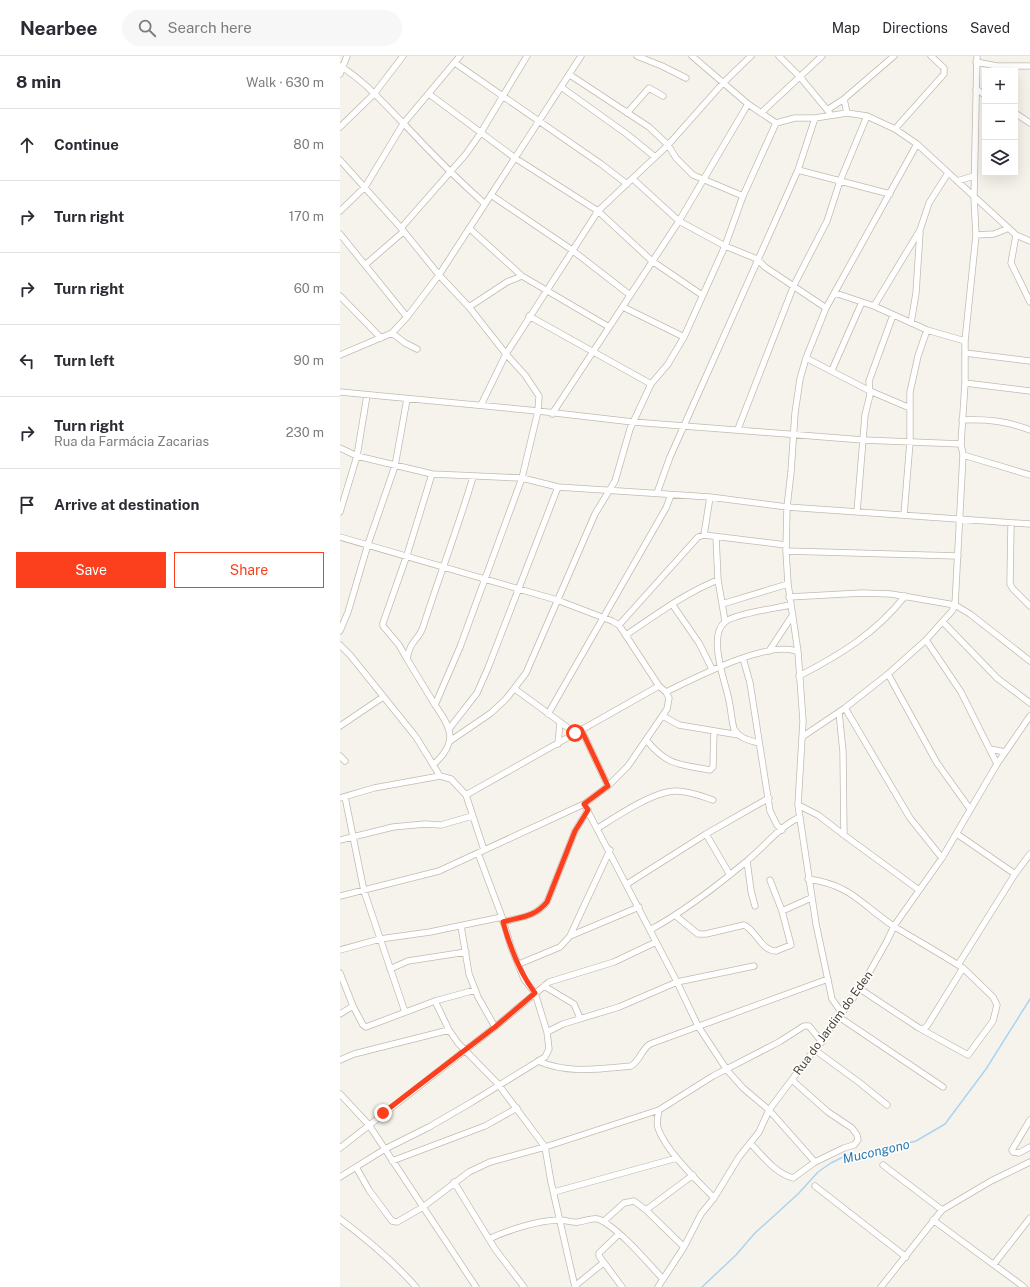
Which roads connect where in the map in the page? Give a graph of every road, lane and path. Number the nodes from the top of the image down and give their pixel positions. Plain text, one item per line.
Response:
1 (347, 56) edge
2 (403, 56) edge
3 (460, 56) edge
4 (519, 56) edge
5 (581, 56) edge
6 (637, 56) edge
7 (692, 56) edge
8 (751, 56) edge
9 (779, 56) edge
10 (822, 56) edge
11 (894, 56) edge
12 (931, 56) edge
13 (525, 58) edge
14 (977, 59) edge
15 (455, 63) junction
16 (1030, 66) edge
17 (341, 67) edge
18 (340, 74) edge
19 (570, 75) junction
20 (800, 77) junction
21 (686, 78) dead end
22 (723, 83) junction
23 (561, 88) junction
24 (976, 89) junction
25 (982, 93) edge
26 (374, 94) junction
27 (429, 94) junction
28 (502, 96) junction
29 (663, 96) dead end
30 (844, 99) junction
31 (748, 104) junction
32 (827, 110) junction
33 (627, 113) junction
34 (761, 113) junction
35 (847, 113) junction
36 (1018, 115) edge
37 (831, 116) junction
38 (867, 116) junction
39 (815, 118) junction
40 (539, 120) junction
41 (776, 123) junction
42 (1030, 123) edge
43 (403, 124) junction
44 (340, 127) edge
45 (895, 129) junction
46 (480, 134) junction
47 (917, 144) junction
48 (668, 145) junction
49 (655, 157) junction
50 (514, 158) junction
51 (341, 162) edge
52 (798, 170) junction
53 (450, 172) junction
54 (948, 173) junction
55 (974, 176) junction
56 (633, 179) junction
57 (704, 180) junction
58 (840, 181) junction
59 (957, 181) junction
60 (627, 184) junction
61 (365, 187) junction
62 (890, 194) junction
63 (491, 195) junction
64 (743, 196) junction
65 (974, 197) junction
66 (485, 204) junction
67 (340, 211) edge
68 (598, 211) junction
69 (679, 221) junction
70 (469, 228) junction
71 (1009, 228) junction
72 (402, 230) junction
73 (920, 230) junction
74 (340, 234) edge
75 (976, 235) junction
76 (1016, 235) junction
77 (1030, 241) edge
78 (725, 246) junction
79 (572, 250) junction
80 (757, 258) junction
81 (652, 261) junction
82 (365, 265) junction
83 (439, 275) junction
84 (522, 276) junction
85 (794, 285) junction
86 (546, 290) junction
87 (835, 293) junction
88 (630, 295) junction
89 (702, 295) junction
90 (340, 296) edge
91 (862, 302) junction
92 (1030, 302) edge
93 (469, 306) junction
94 (874, 306) junction
95 (623, 307) junction
96 (826, 308) junction
97 (893, 315) junction
98 (530, 316) junction
99 (407, 317) junction
100 (911, 323) junction
101 (609, 327) junction
102 (927, 330) junction
103 (392, 333) junction
104 (684, 337) junction
105 (382, 338) junction
106 (965, 341) junction
107 (417, 349) dead end
108 (592, 352) junction
109 (965, 353) junction
110 (506, 354) junction
111 (340, 356) edge
112 (806, 358) junction
113 (1030, 361) edge
114 (832, 370) junction
115 (965, 383) junction
116 (651, 384) junction
117 (870, 391) junction
118 (1030, 391) edge
119 (340, 392) edge
120 (367, 395) junction
121 (407, 399) junction
122 (481, 405) junction
123 (910, 408) junction
124 (538, 411) junction
125 (552, 414) junction
126 (962, 420) junction
127 (633, 422) junction
128 (684, 425) junction
129 (738, 429) junction
130 (1030, 430) edge
131 (794, 435) junction
132 (863, 440) junction
133 (910, 442) junction
134 (961, 444) junction
135 (340, 448) edge
136 (963, 455) junction
137 (357, 456) junction
138 (395, 466) junction
139 (432, 474) junction
140 (1030, 475) edge
141 (472, 477) junction
142 (522, 478) junction
143 (558, 487) junction
144 (610, 490) junction
145 (657, 493) junction
146 (671, 495) junction
147 (710, 497) junction
148 (787, 507) junction
149 (340, 512) edge
150 (857, 512) junction
151 (904, 515) junction
152 (958, 520) junction
153 (1011, 523) junction
154 (1030, 524) edge
155 (704, 535) junction
156 (716, 536) junction
157 (340, 537) edge
158 (368, 544) junction
159 (786, 548) junction
160 (407, 555) junction
161 (958, 556) junction
162 (444, 568) junction
163 (484, 580) junction
164 (718, 580) junction
165 (788, 584) junction
166 (518, 589) junction
167 (905, 596) junction
168 (789, 597) junction
169 (557, 600) junction
170 (672, 604) junction
171 (722, 604) junction
172 (790, 605) junction
173 (955, 605) junction
174 (1030, 606) edge
175 (792, 616) junction
176 (604, 618) junction
177 (725, 622) junction
178 (943, 622) junction
179 (619, 625) junction
180 (340, 631) edge
181 (626, 635) junction
182 (926, 640) junction
183 (340, 645) edge
184 (769, 651) junction
185 (798, 652) junction
186 (743, 658) junction
187 (407, 659) junction
188 (1030, 661) edge
189 (720, 665) junction
190 (712, 669) junction
191 (888, 674) junction
192 (799, 676) junction
193 (659, 686) junction
194 (516, 689) junction
195 (666, 692) junction
196 (383, 697) junction
197 (1030, 703) edge
198 (435, 705) junction
199 (846, 708) junction
200 (839, 712) junction
201 (548, 714) junction
202 (662, 716) junction
203 (1030, 716) edge
204 (560, 723) junction
205 (340, 726) edge
206 (581, 729) junction
207 (449, 730) junction
208 (714, 731) junction
209 (575, 733) junction
210 (739, 735) junction
211 (802, 737) junction
212 (450, 741) junction
213 (647, 741) junction
214 (759, 743) junction
215 (558, 744) junction
216 (990, 749) junction
217 (1005, 752) junction
218 (340, 756) edge
219 (345, 761) dead end
220 (434, 764) junction
221 (997, 764) junction
222 (440, 776) junction
223 (608, 786) junction
224 (466, 794) junction
225 (343, 798) edge
226 (769, 798) junction
227 (713, 800) dead end
228 (584, 804) junction
229 (798, 805) junction
230 (970, 809) junction
231 (588, 810) junction
232 (472, 816) junction
233 (800, 817) junction
234 (598, 828) junction
235 (782, 830) junction
236 (706, 834) junction
237 (958, 834) junction
238 (844, 835) junction
239 (354, 836) junction
240 (340, 840) edge
241 (610, 850) junction
242 (481, 852) junction
243 (1030, 854) edge
244 (942, 858) junction
245 (747, 861) junction
246 (1015, 874) junction
247 (730, 875) junction
248 (808, 879) junction
249 (770, 880) dead end
250 (627, 884) junction
251 (919, 890) junction
252 (364, 891) junction
253 (340, 896) edge
254 (811, 898) junction
255 (755, 906) dead end
256 (638, 907) junction
257 (782, 911) junction
258 (676, 916) junction
259 (502, 920) junction
260 (461, 926) junction
261 (894, 926) junction
262 (650, 930) junction
263 (570, 936) junction
264 (380, 939) junction
265 (656, 942) junction
266 (340, 950) edge
267 (466, 952) junction
268 (519, 964) junction
269 (754, 966) dead end
270 (961, 967) junction
271 (390, 969) junction
272 (340, 973) edge
273 (828, 979) junction
274 (677, 982) junction
275 (544, 986) junction
276 (860, 989) junction
277 (475, 990) junction
278 (535, 993) junction
279 (435, 1001) junction
280 (353, 1006) junction
281 (405, 1012) junction
282 (340, 1014) edge
283 (841, 1015) junction
284 (580, 1018) junction
285 (698, 1026) junction
286 (495, 1027) junction
287 (923, 1029) junction
288 (449, 1030) junction
289 (547, 1032) junction
290 (822, 1042) junction
291 (466, 1050) junction
292 (815, 1050) junction
293 (340, 1060) edge
294 (538, 1061) junction
295 (727, 1070) junction
296 (792, 1080) junction
297 (498, 1084) junction
298 (942, 1087) dead end
299 (340, 1094) edge
300 (887, 1105) dead end
301 (517, 1108) junction
302 (659, 1110) junction
303 (769, 1110) junction
304 (1030, 1120) edge
305 (369, 1125) junction
306 (751, 1144) junction
307 (545, 1146) junction
308 (1030, 1147) edge
309 (340, 1148) edge
310 (385, 1149) junction
311 (677, 1158) junction
312 (392, 1161) junction
313 (815, 1162) junction
314 (1030, 1162) edge
315 (883, 1165) dead end
316 (356, 1167) junction
317 (693, 1175) junction
318 (340, 1177) edge
319 (454, 1182) junction
320 (815, 1186) dead end
321 (554, 1192) junction
322 (714, 1198) junction
323 (423, 1207) junction
324 (646, 1210) junction
325 (942, 1210) junction
326 (1030, 1218) edge
327 (340, 1219) edge
328 (560, 1220) junction
329 (933, 1220) junction
330 (604, 1222) junction
331 (619, 1234) junction
332 (489, 1239) junction
333 (684, 1248) junction
334 (906, 1257) junction
335 (603, 1263) junction
336 (994, 1264) junction
337 (664, 1279) junction
338 (575, 1286) edge
339 (416, 1287) edge
340 (476, 1287) edge
341 (524, 1287) edge
342 (622, 1287) edge
343 (658, 1287) edge
344 (881, 1287) edge
345 (1024, 1287) edge

1 - 17 street
2 - 26 street
3 - 15 street
4 - 13 street
5 - 19 street
6 - 21 street
7 - 22 street
8 - 22 street
9 - 20 street
10 - 20 street
11 - 30 street
12 - 45 street
13 - 28 street
14 - 16 street
14 - 24 street
15 - 27 street
15 - 28 street
17 - 18 street
17 - 26 street
19 - 23 street
19 - 33 street
20 - 32 street
20 - 34 street
22 - 31 street
22 - 48 street
23 - 40 street
23 - 49 street
24 - 25 street
24 - 55 street
26 - 43 street
26 - 44 street
27 - 43 street
27 - 46 street
28 - 40 street
28 - 46 street
29 - 33 street
30 - 32 street
30 - 35 street
31 - 34 street
31 - 57 street
32 - 37 street
33 - 48 street
34 - 41 street
35 - 37 street
35 - 38 street
36 - 42 street
37 - 39 street
38 - 45 street
38 - 58 street
39 - 41 street
39 - 52 street
40 - 50 street
40 - 60 street
41 - 64 street
43 - 53 street
43 - 61 street
45 - 47 street
46 - 50 street
46 - 53 street
47 - 54 street
47 - 62 street
48 - 49 street
48 - 57 street
49 - 56 street
50 - 63 street
50 - 68 street
51 - 61 street
52 - 58 street
52 - 80 street
53 - 66 street
53 - 72 street
54 - 59 street
54 - 73 street
55 - 59 street
55 - 65 street
56 - 60 street
56 - 69 street
57 - 64 street
57 - 69 street
58 - 62 street
58 - 85 street
59 - 65 street
60 - 68 street
61 - 67 street
61 - 72 street
62 - 87 street
63 - 66 street
63 - 79 street
64 - 78 street
65 - 71 street
65 - 75 street
66 - 70 street
68 - 79 street
68 - 81 street
69 - 78 street
69 - 81 street
70 - 83 street
70 - 84 street
71 - 75 street
71 - 76 street
72 - 82 street
72 - 83 street
73 - 94 street
73 - 100 street
74 - 82 street
75 - 106 street
76 - 77 street
76 - 92 street
78 - 80 street
78 - 89 street
79 - 86 street
79 - 88 street
80 - 85 street
80 - 128 street
81 - 88 street
81 - 89 street
82 - 99 street
83 - 93 street
83 - 99 street
84 - 86 street
84 - 93 street
85 - 96 street
85 - 129 street
86 - 98 street
86 - 101 street
87 - 91 street
87 - 96 street
88 - 95 street
89 - 104 street
90 - 105 street
91 - 94 street
91 - 114 street
93 - 110 street
94 - 97 street
95 - 101 street
95 - 104 street
96 - 112 street
97 - 100 street
97 - 117 street
98 - 108 street
98 - 110 street
99 - 103 street
100 - 102 street
101 - 108 street
102 - 106 street
102 - 123 street
103 - 105 street
103 - 107 street
104 - 116 street
105 - 111 street
106 - 109 street
108 - 116 street
108 - 125 street
109 - 113 street
109 - 115 street
110 - 122 street
110 - 124 street
112 - 114 street
112 - 131 street
114 - 117 street
115 - 118 street
115 - 126 street
116 - 127 street
117 - 123 street
117 - 132 street
119 - 120 street
120 - 121 street
120 - 137 street
121 - 122 street
121 - 138 street
122 - 124 street
123 - 133 street
124 - 125 street
124 - 142 street
125 - 127 street
126 - 130 street
126 - 134 street
127 - 128 street
127 - 144 street
128 - 129 street
128 - 145 street
129 - 131 street
131 - 132 street
131 - 148 street
132 - 133 street
132 - 150 street
133 - 134 street
133 - 151 street
134 - 136 street
135 - 137 street
136 - 140 street
136 - 152 street
137 - 138 street
137 - 149 street
138 - 139 street
138 - 158 street
139 - 141 street
139 - 160 street
141 - 142 street
141 - 162 street
142 - 143 street
142 - 163 street
143 - 144 street
143 - 166 street
144 - 145 street
144 - 169 street
145 - 146 street
146 - 147 street
146 - 176 street
147 - 148 street
147 - 155 street
148 - 150 street
148 - 159 street
150 - 151 street
151 - 152 street
152 - 153 street
152 - 161 street
153 - 154 street
153 - 174 street
155 - 156 street
155 - 179 street
156 - 159 street
156 - 164 street
157 - 158 street
158 - 160 street
158 - 180 street
159 - 161 street
159 - 165 street
160 - 162 street
160 - 187 street
161 - 173 street
162 - 163 street
162 - 187 street
163 - 166 street
163 - 198 street
164 - 170 street
164 - 171 street
165 - 168 street
165 - 171 street
166 - 169 street
166 - 207 street
167 - 168 street
167 - 173 street
167 - 192 street
168 - 172 street
169 - 176 street
169 - 194 street
170 - 181 street
170 - 190 street
171 - 177 street
172 - 175 street
172 - 177 street
173 - 178 street
173 - 188 street
175 - 184 street
175 - 185 street
176 - 179 street
176 - 201 street
177 - 189 street
178 - 182 street
178 - 197 street
179 - 181 street
181 - 193 street
182 - 191 street
182 - 216 street
183 - 196 street
184 - 185 street
184 - 186 street
185 - 192 street
186 - 189 street
186 - 214 street
187 - 198 street
189 - 190 street
189 - 210 street
190 - 195 street
191 - 199 street
191 - 230 street
192 - 211 street
193 - 195 street
193 - 206 street
194 - 201 street
194 - 212 street
195 - 202 street
196 - 205 street
196 - 220 street
198 - 207 street
199 - 200 street
199 - 244 street
200 - 211 street
200 - 238 street
201 - 204 street
202 - 208 street
202 - 213 street
203 - 217 street, Rua do Jardim do Eden
204 - 209 street
204 - 215 street
206 - 209 street
206 - 223 street
207 - 212 street
208 - 210 street
208 - 213 street
209 - 215 street
210 - 214 street
211 - 229 street
212 - 220 street
213 - 223 street
214 - 226 street
215 - 224 street
216 - 217 street
216 - 221 street
217 - 221 street, Rua do Jardim do Eden
218 - 219 street
220 - 222 street
221 - 230 street, Rua do Jardim do Eden
222 - 224 street
222 - 225 street
223 - 228 street
224 - 232 street
225 - 239 street
226 - 235 street
226 - 236 street
227 - 234 street
228 - 231 street
228 - 242 street
229 - 233 street
229 - 238 street
230 - 237 street, Rua do Jardim do Eden
231 - 234 street
231 - 259 street
232 - 239 street
232 - 242 street
233 - 235 street
233 - 248 street
234 - 241 street
235 - 245 street
236 - 247 street
236 - 250 street
237 - 244 street, Rua do Jardim do Eden
237 - 246 street
238 - 251 street
239 - 240 street
239 - 252 street
241 - 250 street
241 - 263 street
242 - 252 street
242 - 259 street
243 - 246 street
244 - 251 street, Rua do Jardim do Eden
245 - 247 street
245 - 255 street
246 - 270 street
247 - 258 street
248 - 254 street
248 - 261 street
249 - 257 street
250 - 256 street
251 - 261 street, Rua do Jardim do Eden
252 - 253 street
252 - 264 street
254 - 257 street
254 - 273 street
256 - 262 street
256 - 263 street
257 - 258 street
258 - 262 street
259 - 260 street
259 - 268 street
260 - 264 street
260 - 267 street
261 - 270 street
261 - 276 street, Rua do Jardim do Eden
262 - 265 street
263 - 268 street
264 - 266 street
264 - 271 street
265 - 274 street
265 - 275 street
267 - 271 street
267 - 277 street
268 - 278 street
269 - 274 street
270 - 287 street
270 - 287 street
271 - 281 street
272 - 280 street
273 - 283 street
273 - 285 street
274 - 284 street
274 - 285 street
275 - 278 street
275 - 284 street
276 - 283 street, Rua do Jardim do Eden
276 - 287 street
277 - 279 street
277 - 286 street
278 - 286 street
278 - 289 street
279 - 281 street
279 - 288 street
280 - 281 street
280 - 282 street
283 - 290 street, Rua do Jardim do Eden
283 - 298 street
284 - 289 street
285 - 294 street
285 - 295 street
286 - 291 street
288 - 291 street
288 - 293 street
289 - 294 street
290 - 292 street, Rua do Jardim do Eden
290 - 295 street
291 - 297 street
291 - 305 street
292 - 296 street, Rua do Jardim do Eden
292 - 300 street
294 - 297 street
295 - 302 street
295 - 303 street
296 - 303 street, Rua do Jardim do Eden
296 - 313 street
297 - 301 street
297 - 310 street
299 - 305 street
301 - 307 street
301 - 312 street
302 - 307 street
302 - 311 street
303 - 306 street, Rua do Jardim do Eden
303 - 313 street
304 - 308 street
305 - 309 street
305 - 310 street
306 - 313 street
306 - 322 street, Rua do Jardim do Eden
307 - 319 street
307 - 321 street
310 - 312 street
310 - 316 street
311 - 317 street
311 - 321 street
312 - 323 street
314 - 325 street
315 - 325 street
316 - 318 street
316 - 323 street
317 - 322 street
317 - 324 street
319 - 323 street
319 - 332 street
320 - 334 street
321 - 328 street
322 - 333 street, Rua do Jardim do Eden
323 - 340 street
324 - 330 street
324 - 333 street
325 - 329 street
326 - 336 street
327 - 339 street
328 - 330 street
328 - 332 street
328 - 338 street
329 - 334 street
329 - 336 street
330 - 331 street
331 - 335 street
331 - 337 street
332 - 341 street
333 - 337 street, Rua do Jardim do Eden
334 - 344 street
335 - 338 street
335 - 342 street
336 - 345 street
337 - 343 street, Rua do Jardim do Eden

